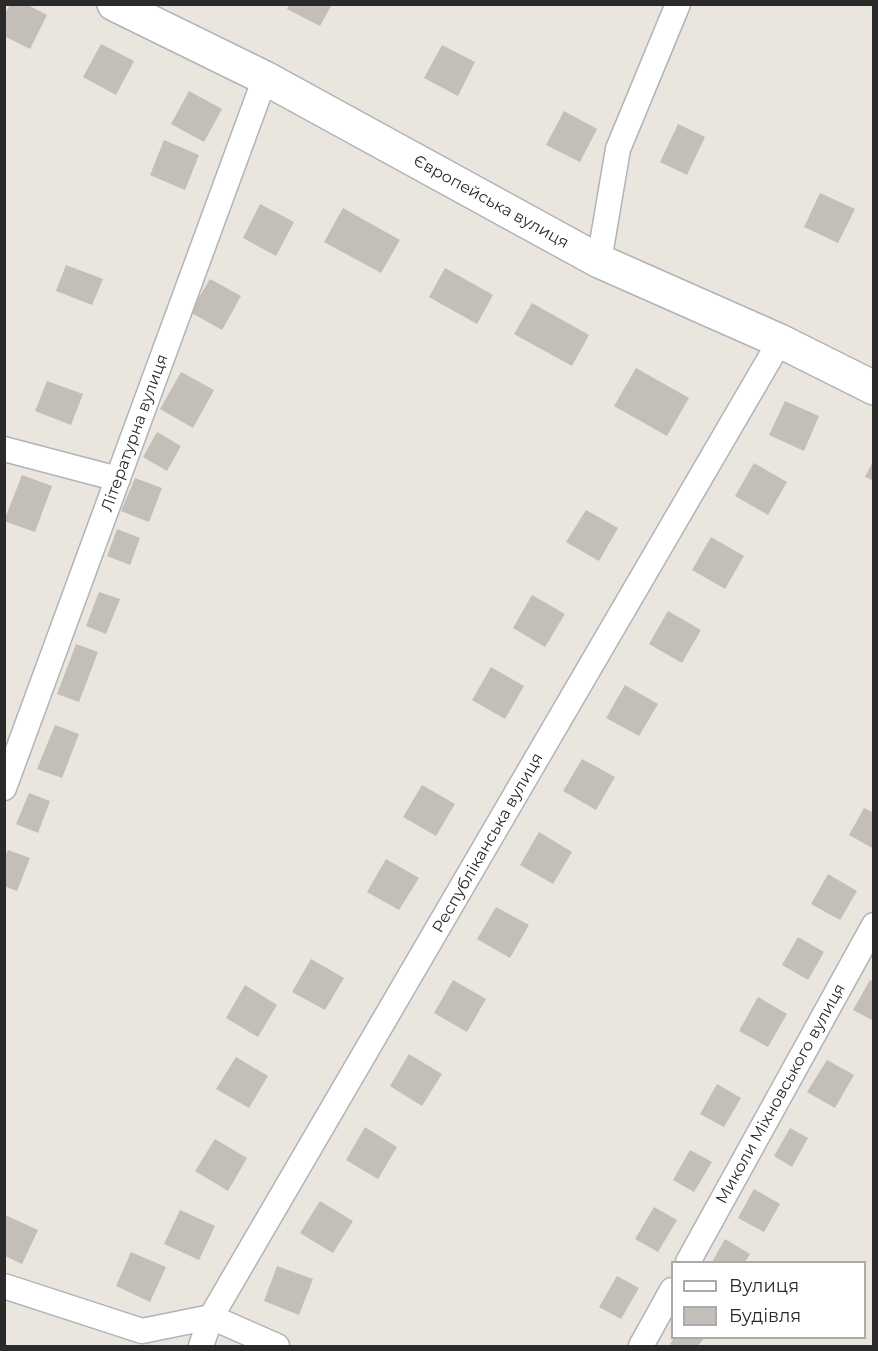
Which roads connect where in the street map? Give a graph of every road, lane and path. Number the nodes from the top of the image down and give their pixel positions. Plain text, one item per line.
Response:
1 (114, 4) edge
2 (678, 4) edge
3 (265, 78) junction
4 (600, 261) junction
5 (780, 341) junction
6 (873, 388) edge
7 (4, 449) edge
8 (118, 479) junction
9 (4, 788) edge
10 (873, 925) edge
11 (689, 1261) edge
12 (4, 1286) edge
13 (671, 1292) edge
14 (211, 1317) junction
15 (201, 1347) edge
16 (277, 1347) edge
17 (641, 1347) edge

1 - 3 street, Європейська вулиця
2 - 4 street
3 - 4 street, Європейська вулиця
3 - 8 street, Літературна вулиця
4 - 5 street, Європейська вулиця
5 - 6 street, Європейська вулиця
5 - 14 street, Республіканська вулиця
7 - 8 street
8 - 9 street, Літературна вулиця
10 - 11 street, Миколи Міхновського вулиця
12 - 14 street
13 - 17 street
14 - 15 street, Республіканська вулиця
14 - 16 street

